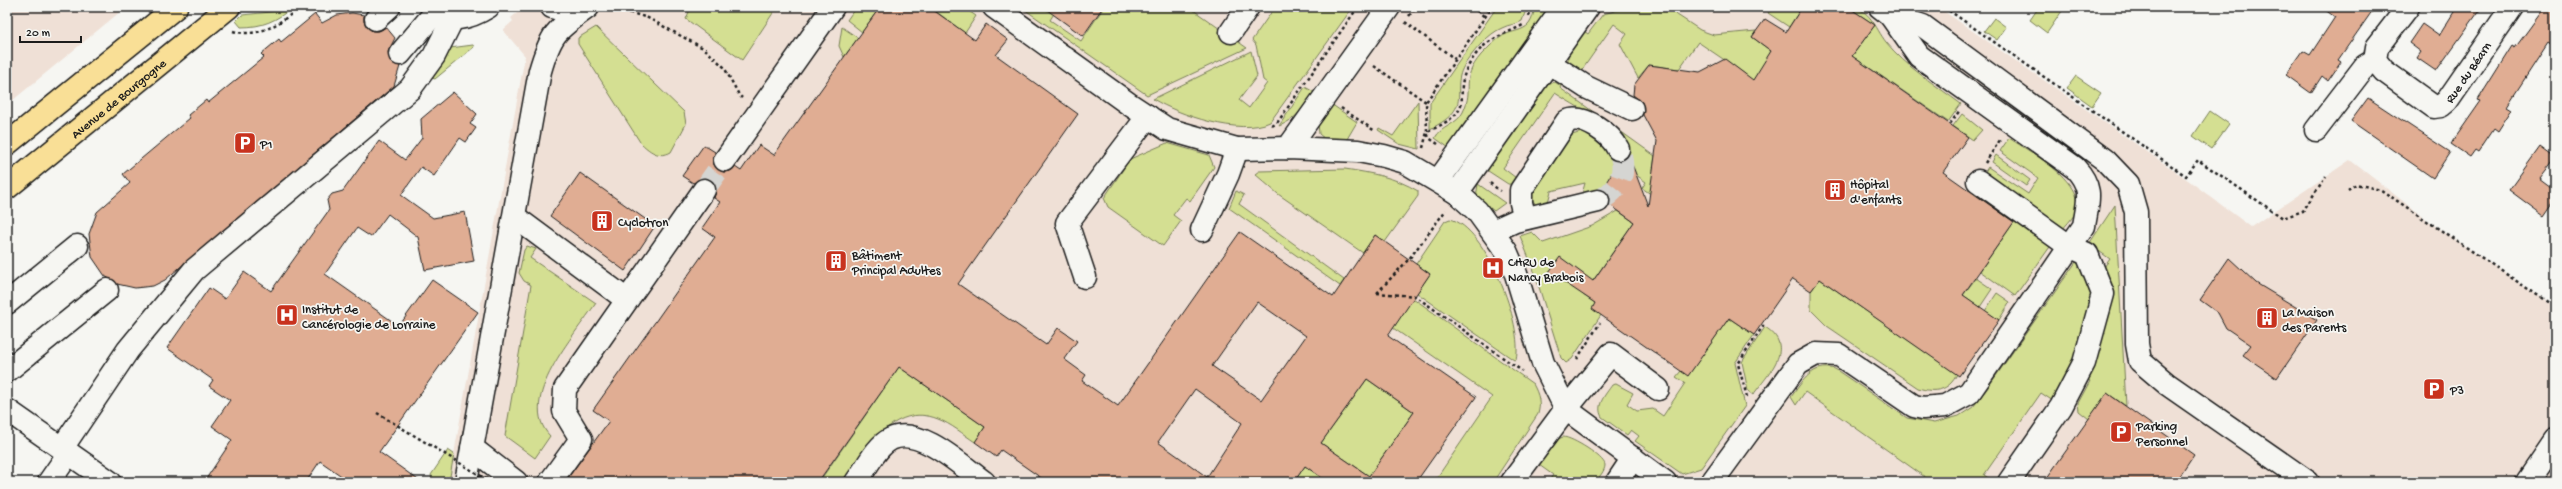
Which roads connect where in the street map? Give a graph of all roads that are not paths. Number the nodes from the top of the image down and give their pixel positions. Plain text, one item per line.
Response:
1 (176, 7) edge
2 (229, 7) edge
3 (488, 7) edge
4 (832, 7) edge
5 (994, 7) edge
6 (1248, 7) edge
7 (1389, 7) edge
8 (1563, 7) edge
9 (1588, 7) edge
10 (2408, 7) edge
11 (2512, 7) edge
12 (569, 10) edge
13 (1885, 11) edge
14 (441, 12) edge
15 (1231, 32) dead end
16 (1532, 51) junction
17 (400, 54) dead end
18 (2375, 60) junction
19 (1549, 63) junction
20 (1632, 109) dead end
21 (1148, 116) junction
22 (2316, 130) dead end
23 (7, 144) edge
24 (1288, 148) junction
25 (1237, 149) junction
26 (1618, 149) tunnel mouth
27 (725, 160) tunnel mouth
28 (1981, 173) road end
29 (1438, 181) junction
30 (7, 188) edge
31 (704, 190) tunnel mouth
32 (1450, 199) junction
33 (1598, 201) tunnel mouth
34 (515, 217) junction
35 (1525, 218) junction
36 (1202, 230) dead end
37 (1493, 231) junction
38 (78, 246) dead end
39 (2069, 246) junction
40 (1085, 277) dead end
41 (108, 290) dead end
42 (627, 300) junction
43 (7, 303) edge
44 (7, 371) edge
45 (1658, 389) dead end
46 (1566, 409) junction
47 (7, 410) edge
48 (2555, 441) edge
49 (472, 448) junction
50 (65, 450) junction
51 (1633, 458) junction
52 (49, 482) edge
53 (110, 482) edge
54 (466, 482) edge
55 (516, 482) edge
56 (550, 482) edge
57 (856, 482) edge
58 (984, 482) edge
59 (1512, 482) edge
60 (1617, 482) edge
61 (1665, 482) edge
62 (1712, 482) edge
63 (2009, 482) edge
64 (2308, 482) edge
65 (2527, 482) edge

1 - 23 main road
2 - 30 main road, Avenue de Bourgogne
3 - 14 street
4 - 27 street
5 - 21 street
6 - 15 street
7 - 24 street
8 - 16 street
9 - 19 street
10 - 18 street
11 - 18 street, Rue du Béarn
12 - 34 street
13 - 39 street
13 - 64 street
14 - 17 street
14 - 50 street
16 - 19 street
16 - 29 street
18 - 22 street
19 - 20 street
19 - 32 street
21 - 25 street
21 - 40 street
24 - 25 street
24 - 29 street
25 - 36 street
26 - 35 street
28 - 39 street
29 - 32 street
31 - 42 street
32 - 37 street
33 - 35 street
34 - 42 street
34 - 49 street
35 - 37 street
37 - 46 street
38 - 43 street
39 - 62 street
39 - 63 street
41 - 44 street
42 - 56 street
45 - 46 street
46 - 51 street
46 - 59 street
47 - 50 street
48 - 65 street
49 - 54 street
49 - 55 street
50 - 52 street
50 - 53 street
51 - 60 street
51 - 61 street
57 - 58 street

